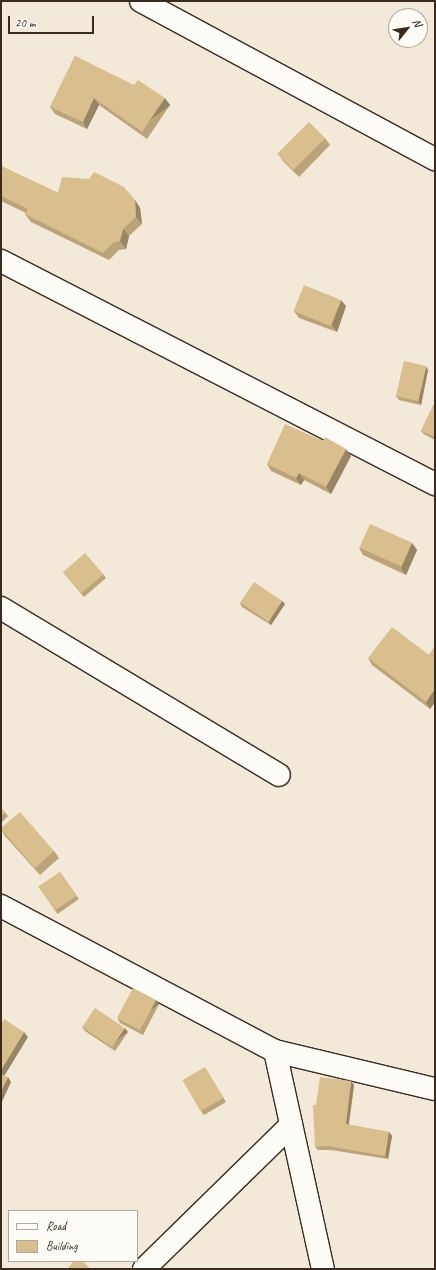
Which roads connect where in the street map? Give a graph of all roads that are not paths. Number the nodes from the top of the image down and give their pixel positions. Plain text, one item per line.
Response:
1 (141, 1) edge
2 (435, 159) edge
3 (1, 261) edge
4 (435, 484) edge
5 (1, 608) edge
6 (279, 775) dead end
7 (1, 906) edge
8 (275, 1051) junction
9 (435, 1089) edge
10 (291, 1125) junction
11 (144, 1269) edge
12 (323, 1269) edge

1 - 2 street
3 - 4 street
5 - 6 street
7 - 8 street
8 - 9 street
8 - 10 street
10 - 11 street
10 - 12 street

